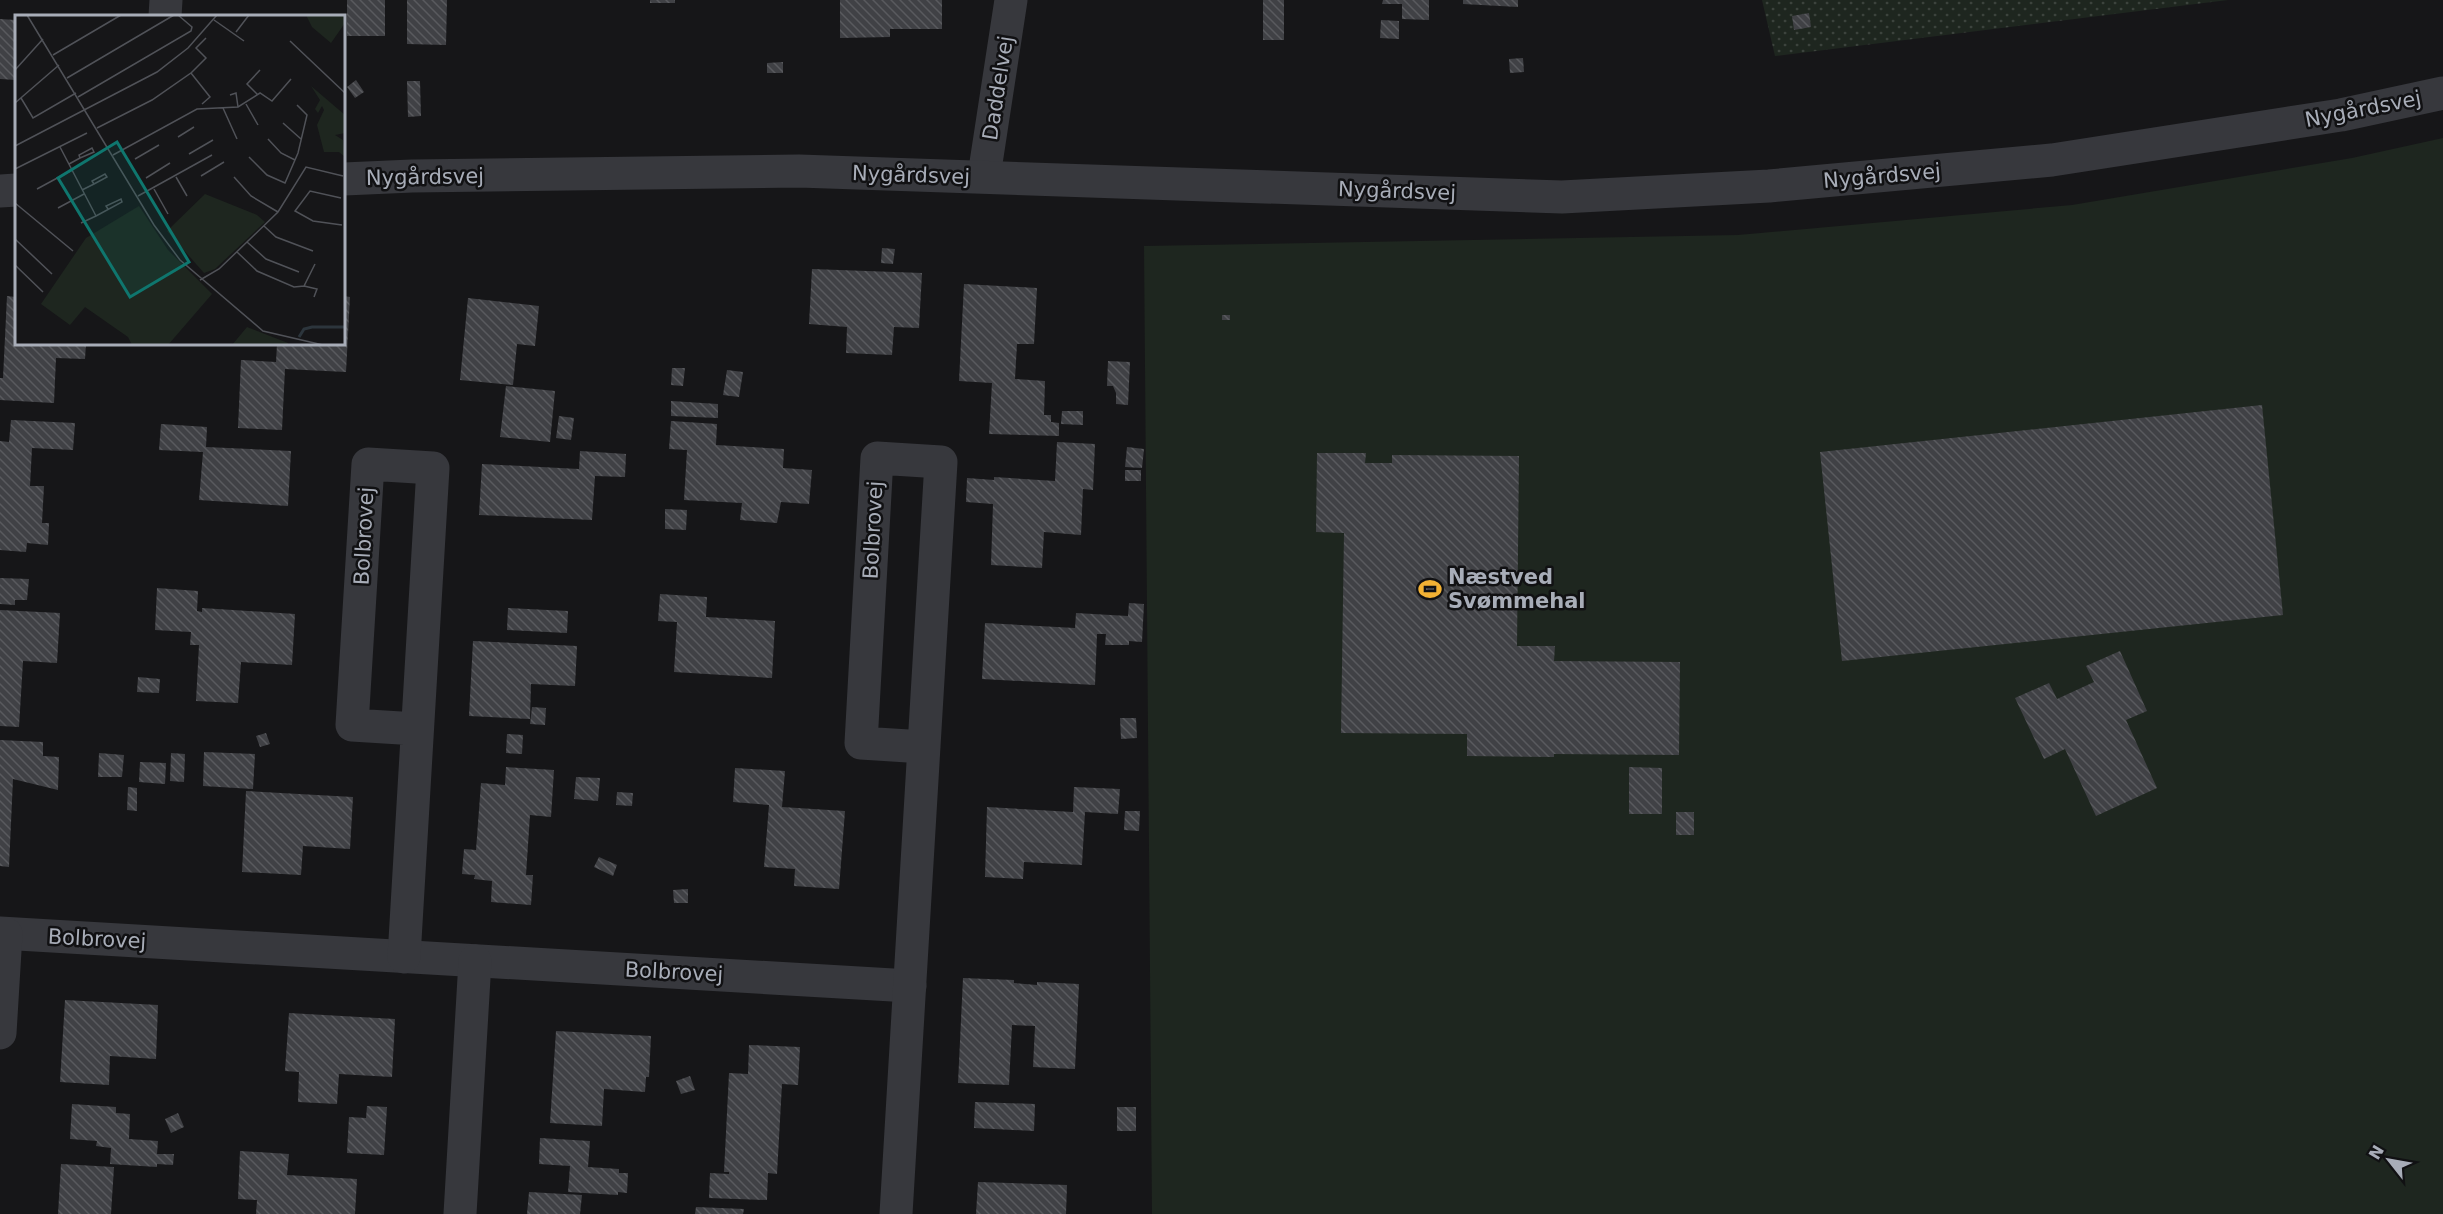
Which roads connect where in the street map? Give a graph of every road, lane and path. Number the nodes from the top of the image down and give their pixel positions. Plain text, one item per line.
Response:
1 (166, 0) edge
2 (1011, 0) edge
3 (165, 15) edge
4 (2443, 93) edge
5 (984, 176) junction
6 (345, 179) edge
7 (15, 190) edge
8 (0, 191) edge
9 (417, 729) junction
10 (924, 747) junction
11 (3, 933) edge
12 (404, 957) junction
13 (475, 961) junction
14 (910, 986) junction
15 (0, 1033) edge
16 (460, 1214) edge
17 (896, 1214) edge

1 - 3 street
2 - 5 street, Daddelvej
4 - 5 street, Nygårdsvej
5 - 6 street, Nygårdsvej
7 - 8 street
9 - 9 street, Bolbrovej
9 - 12 street, Bolbrovej
10 - 10 street, Bolbrovej
10 - 14 street, Bolbrovej
11 - 12 street, Bolbrovej
11 - 15 street, Bolbrovej
12 - 13 street, Bolbrovej
13 - 14 street, Bolbrovej
13 - 16 street
14 - 17 street, Bolbrovej

